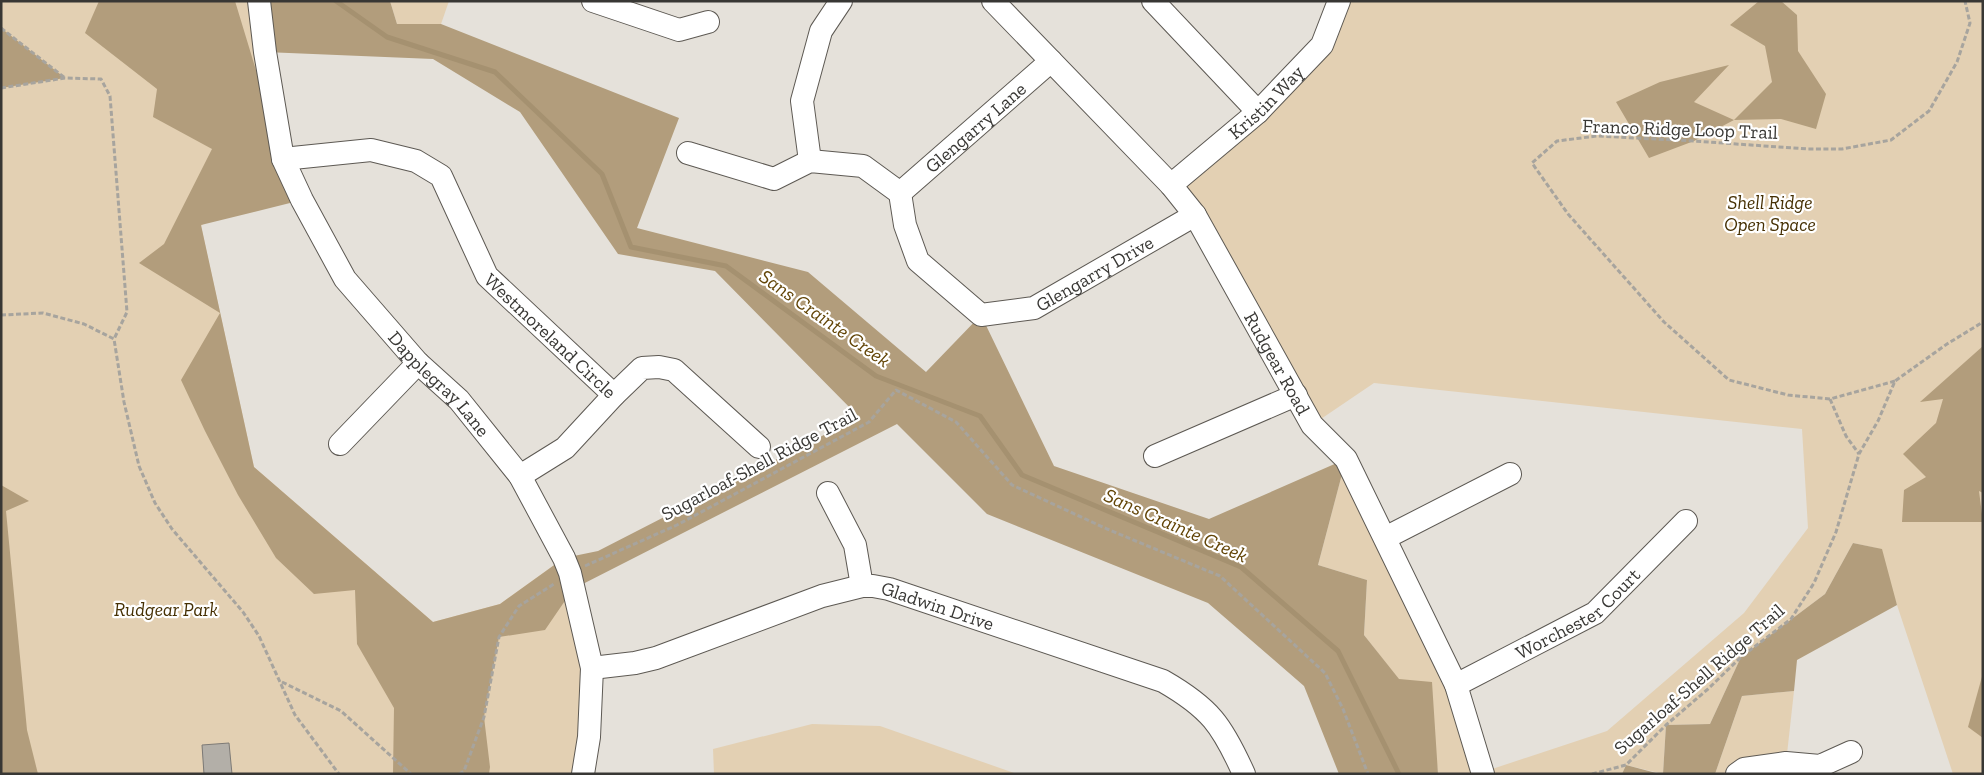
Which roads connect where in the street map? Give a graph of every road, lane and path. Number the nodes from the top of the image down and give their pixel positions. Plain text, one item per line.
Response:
1 (259, 1) edge
2 (840, 1) edge
3 (993, 1) edge
4 (1153, 1) edge
5 (1339, 1) edge
6 (1965, 1) edge
7 (602, 3) edge
8 (708, 22) dead end
9 (1, 28) edge
10 (1051, 60) junction
11 (65, 78) junction
12 (1, 88) edge
13 (1258, 112) junction
14 (688, 153) dead end
15 (283, 159) junction
16 (810, 161) junction
17 (1171, 185) junction
18 (900, 193) junction
19 (1195, 215) junction
20 (1, 315) edge
21 (1983, 322) edge
22 (114, 339) junction
23 (418, 363) junction
24 (1895, 381) junction
25 (614, 395) junction
26 (1296, 395) junction
27 (1830, 399) junction
28 (340, 444) dead end
29 (759, 447) dead end
30 (1859, 454) junction
31 (1155, 456) dead end
32 (1510, 474) dead end
33 (520, 476) junction
34 (828, 493) dead end
35 (1686, 521) dead end
36 (1385, 538) junction
37 (570, 573) junction
38 (862, 586) junction
39 (592, 668) junction
40 (281, 682) junction
41 (1456, 685) junction
42 (1851, 752) dead end
43 (339, 774) edge
44 (411, 774) edge
45 (459, 774) edge
46 (583, 774) edge
47 (1244, 774) edge
48 (1368, 774) edge
49 (1483, 774) edge
50 (1592, 774) edge
51 (1737, 774) edge

1 - 15 street, Dapplegray Lane
2 - 16 street
3 - 10 street, Rudgear Road
4 - 13 street
5 - 13 street, Kristin Way
6 - 27 path, Franco Ridge Loop Trail
7 - 8 street
9 - 11 path
10 - 17 street, Rudgear Road
10 - 18 street, Glengarry Lane
11 - 12 path
11 - 22 path
13 - 17 street, Kristin Way
14 - 16 street
15 - 23 street, Dapplegray Lane
15 - 25 street, Westmoreland Circle
16 - 18 street
17 - 19 street, Rudgear Road
18 - 19 street, Glengarry Drive
19 - 26 street, Rudgear Road
20 - 22 path
21 - 24 path
22 - 40 path
23 - 28 street
23 - 33 street, Dapplegray Lane
24 - 27 path, Franco Ridge Loop Trail
24 - 30 path, Sugarloaf-Shell Ridge Trail
25 - 29 street
25 - 33 street, Westmoreland Circle
26 - 31 street
26 - 36 street, Rudgear Road
27 - 30 path
30 - 50 path, Sugarloaf-Shell Ridge Trail
32 - 36 street
33 - 37 street, Dapplegray Lane
34 - 38 street
35 - 41 street, Worchester Court
36 - 41 street, Rudgear Road
37 - 39 street, Dapplegray Lane
37 - 45 path, Sugarloaf-Shell Ridge Trail
37 - 48 path, Sugarloaf-Shell Ridge Trail
38 - 39 street, Gladwin Drive
38 - 47 street, Gladwin Drive
39 - 46 street, Dapplegray Lane
40 - 43 path
40 - 44 path
41 - 49 street, Rudgear Road
42 - 51 street

